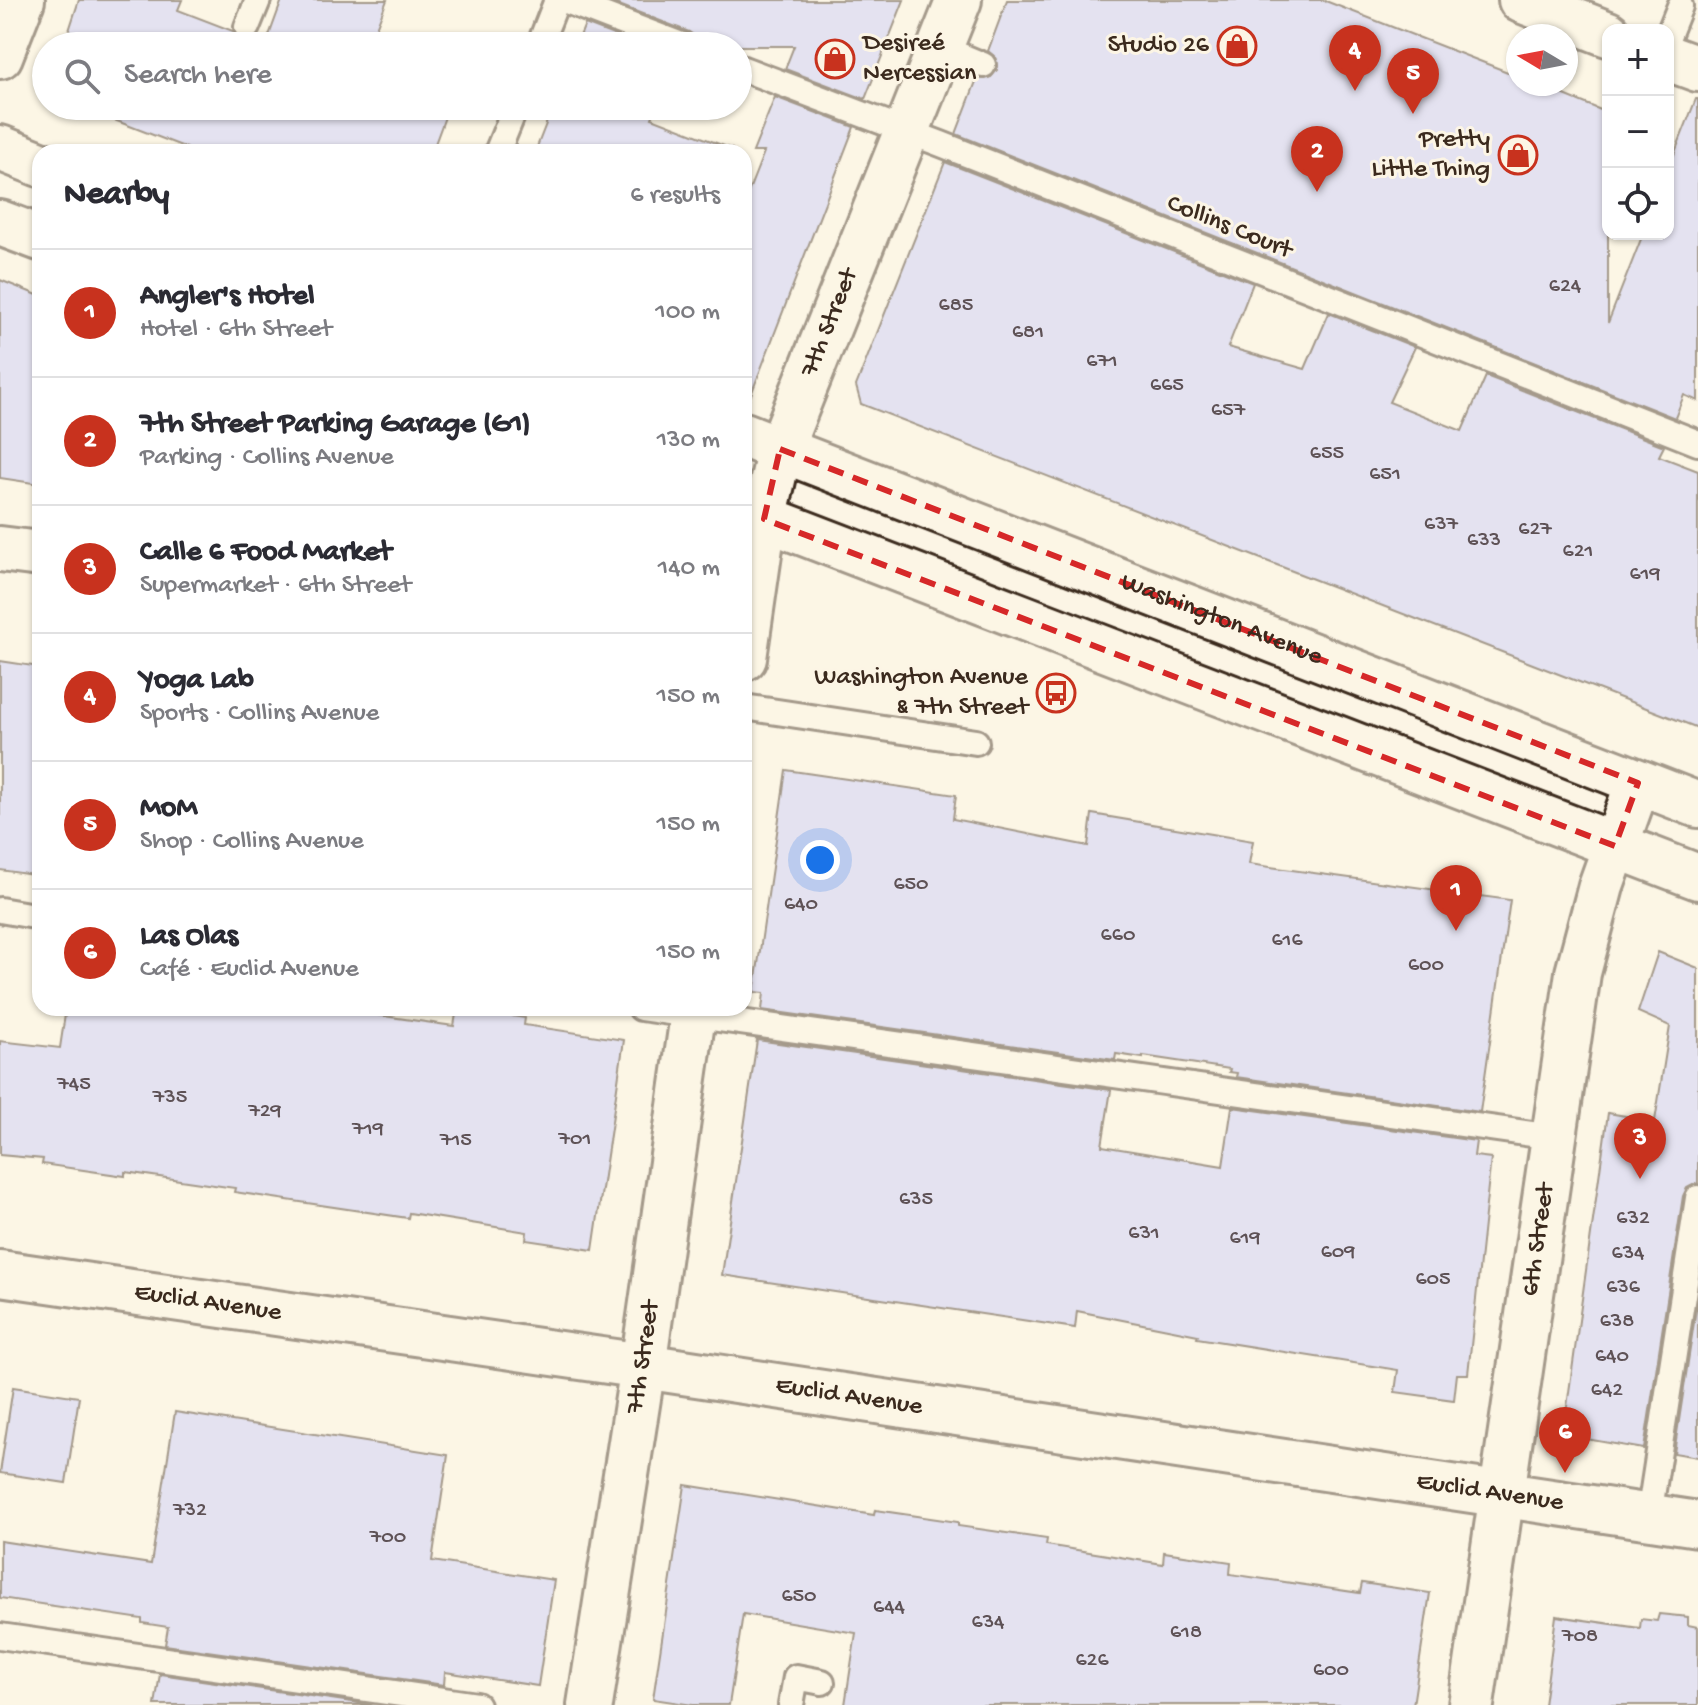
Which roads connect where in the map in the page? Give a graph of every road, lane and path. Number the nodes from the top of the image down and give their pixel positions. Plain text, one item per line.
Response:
1 (22, 0) edge
2 (258, 0) edge
3 (557, 0) edge
4 (564, 0) edge
5 (959, 0) edge
6 (1521, 0) edge
7 (1680, 6) dead end
8 (1673, 24) edge
9 (247, 27) dead end
10 (544, 32) edge
11 (647, 32) edge
12 (1602, 32) edge
13 (940, 47) junction
14 (0, 56) edge
15 (1674, 60) edge
16 (983, 65) dead end
17 (1698, 69) edge
18 (752, 72) edge
19 (510, 120) edge
20 (906, 131) junction
21 (500, 144) edge
22 (0, 148) edge
23 (32, 161) edge
24 (0, 223) edge
25 (32, 235) edge
26 (762, 442) edge
27 (1698, 443) edge
28 (754, 514) edge
29 (752, 543) edge
30 (0, 549) edge
31 (32, 553) edge
32 (752, 708) edge
33 (976, 742) dead end
34 (1638, 783) junction
35 (1698, 805) edge
36 (1615, 846) junction
37 (1698, 877) edge
38 (0, 910) edge
39 (32, 916) edge
40 (692, 1016) edge
41 (721, 1016) edge
42 (1553, 1137) junction
43 (1698, 1198) edge
44 (0, 1273) edge
45 (643, 1366) junction
46 (1501, 1494) junction
47 (1649, 1516) junction
48 (1698, 1524) edge
49 (0, 1636) edge
50 (822, 1682) dead end
51 (477, 1705) edge
52 (590, 1705) edge
53 (791, 1705) edge
54 (1471, 1705) edge

1 - 14 street
2 - 9 lane
3 - 10 lane
4 - 11 lane
5 - 13 street, 7th Street
6 - 12 street
7 - 8 lane
13 - 16 lane
13 - 20 street, 7th Street
15 - 17 street
18 - 20 lane, Collins Court
19 - 21 lane
20 - 26 street, 7th Street
20 - 27 lane, Collins Court
22 - 23 street
24 - 25 street
26 - 28 street, 7th Street
26 - 34 street, Washington Avenue
28 - 29 street, 7th Street
28 - 36 street
30 - 31 street
32 - 33 lane
34 - 35 street, Washington Avenue
34 - 36 street, 6th Street
36 - 37 street
36 - 42 street, 6th Street
38 - 39 lane
40 - 45 street, 7th Street
41 - 42 lane
42 - 46 street, 6th Street
43 - 47 lane
44 - 45 street, Euclid Avenue
45 - 46 street, Euclid Avenue
45 - 52 street, 7th Street
46 - 47 street, Euclid Avenue
46 - 54 street, 6th Street
47 - 48 street, Euclid Avenue
49 - 51 lane
50 - 53 lane

